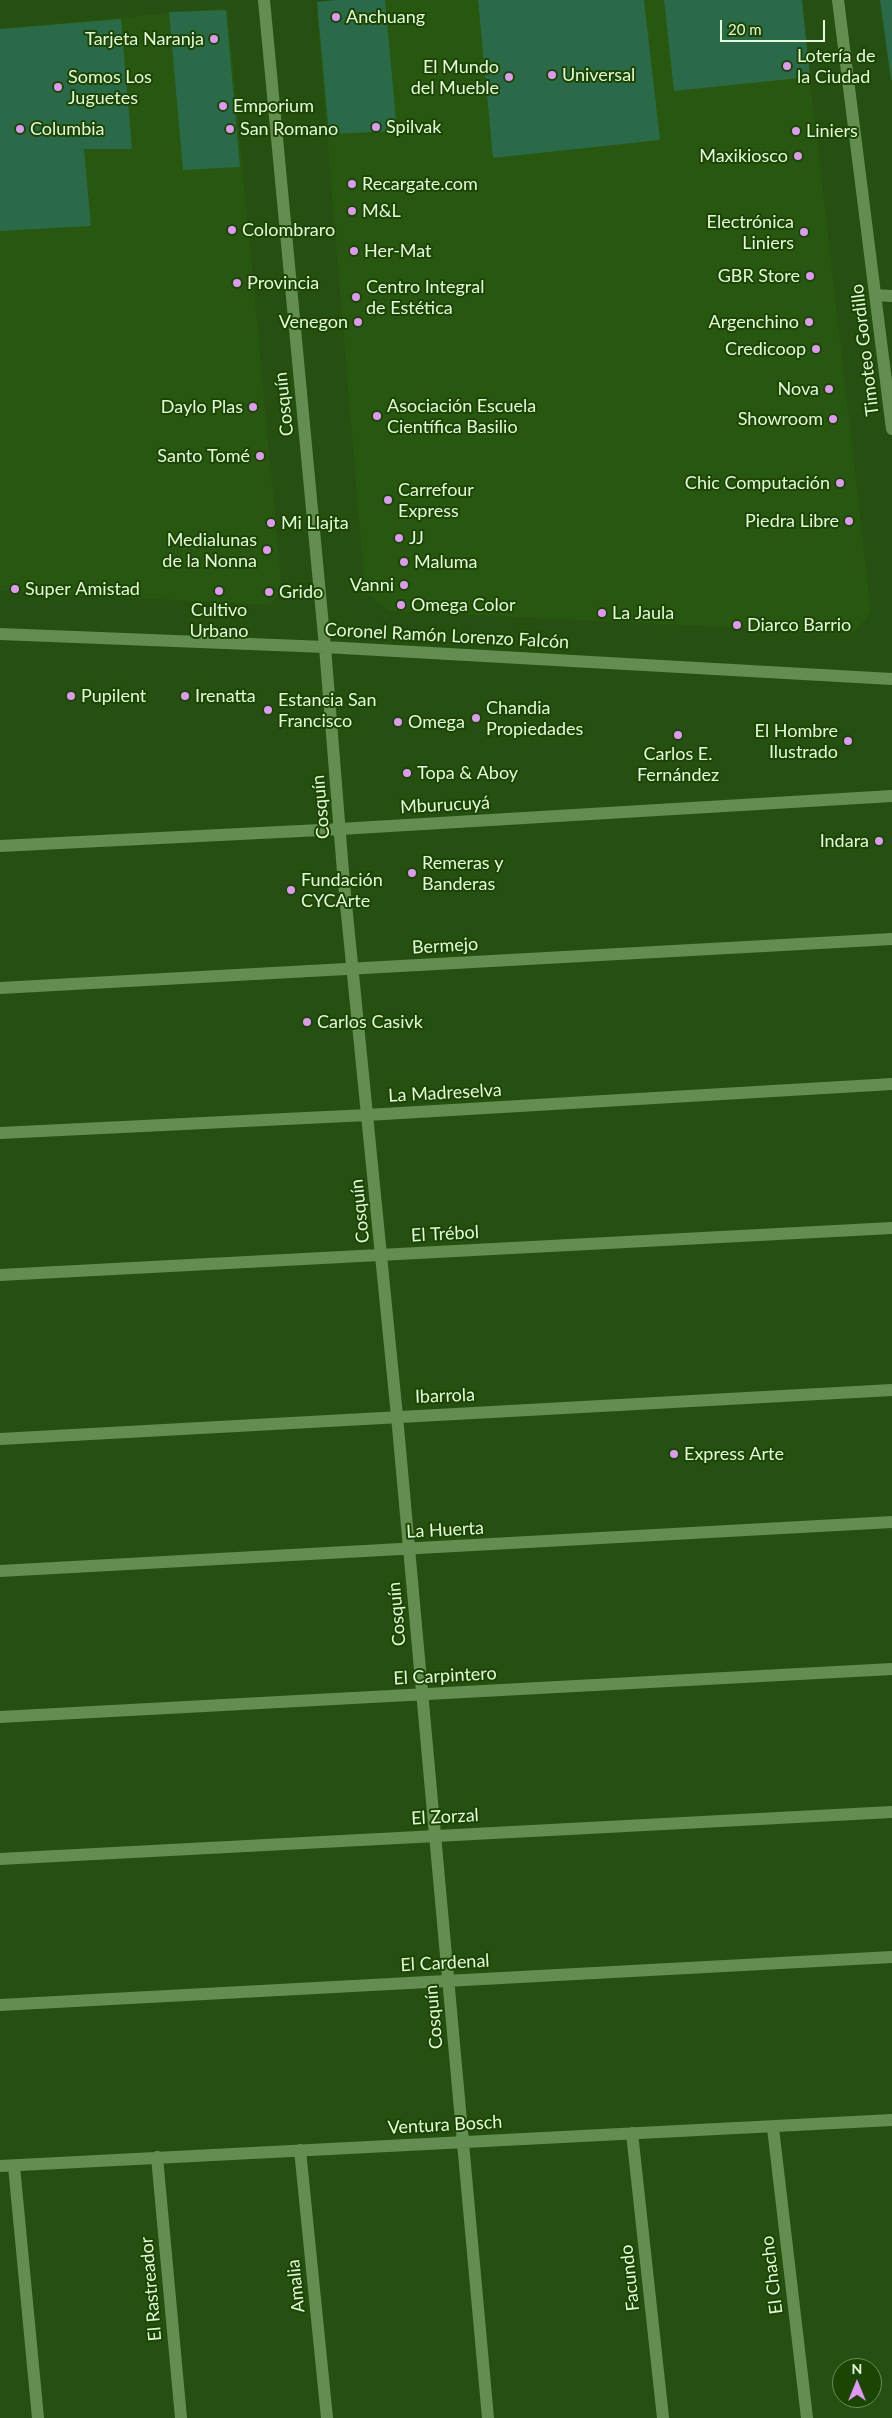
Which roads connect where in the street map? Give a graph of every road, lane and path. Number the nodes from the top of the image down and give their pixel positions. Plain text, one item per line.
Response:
1 (264, 0) edge
2 (838, 0) edge
3 (876, 295) junction
4 (892, 296) edge
5 (892, 429) edge
6 (0, 634) edge
7 (325, 647) junction
8 (892, 679) edge
9 (892, 796) edge
10 (340, 829) junction
11 (0, 846) edge
12 (892, 939) edge
13 (352, 969) junction
14 (0, 988) edge
15 (892, 1084) edge
16 (367, 1115) junction
17 (0, 1133) edge
18 (892, 1228) edge
19 (382, 1255) junction
20 (0, 1275) edge
21 (892, 1390) edge
22 (397, 1416) junction
23 (0, 1439) edge
24 (892, 1522) edge
25 (408, 1549) junction
26 (0, 1572) edge
27 (892, 1669) edge
28 (422, 1695) junction
29 (0, 1716) edge
30 (892, 1812) edge
31 (434, 1835) junction
32 (0, 1859) edge
33 (892, 1957) edge
34 (448, 1980) junction
35 (0, 2005) edge
36 (892, 2120) edge
37 (773, 2128) junction
38 (632, 2133) junction
39 (462, 2142) junction
40 (300, 2150) junction
41 (157, 2157) junction
42 (0, 2166) edge
43 (14, 2166) junction
44 (38, 2418) edge
45 (181, 2418) edge
46 (327, 2418) edge
47 (488, 2418) edge
48 (663, 2418) edge
49 (807, 2418) edge

1 - 7 street, Cosquín
2 - 3 street, Timoteo Gordillo
3 - 4 street
3 - 5 street, Timoteo Gordillo
6 - 7 street, Coronel Ramón Lorenzo Falcón
7 - 8 street, Coronel Ramón Lorenzo Falcón
7 - 10 street, Cosquín
9 - 10 street, Mburucuyá
10 - 11 street, Mburucuyá
10 - 13 street, Cosquín
12 - 13 street, Bermejo
13 - 14 street, Bermejo
13 - 16 street, Cosquín
15 - 16 street, La Madreselva
16 - 17 street, La Madreselva
16 - 19 street, Cosquín
18 - 19 street, El Trébol
19 - 20 street, El Trébol
19 - 22 street, Cosquín
21 - 22 street, Ibarrola
22 - 23 street, Ibarrola
22 - 25 street, Cosquín
24 - 25 street, La Huerta
25 - 26 street, La Huerta
25 - 28 street, Cosquín
27 - 28 street, El Carpintero
28 - 29 street, El Carpintero
28 - 31 street, Cosquín
30 - 31 street, El Zorzal
31 - 32 street, El Zorzal
31 - 34 street, Cosquín
33 - 34 street, El Cardenal
34 - 35 street, El Cardenal
34 - 39 street, Cosquín
36 - 37 street, Ventura Bosch
37 - 38 street, Ventura Bosch
37 - 49 street, El Chacho
38 - 39 street, Ventura Bosch
38 - 48 street, Facundo
39 - 40 street, Ventura Bosch
39 - 47 street, Cosquín
40 - 41 street, Ventura Bosch
40 - 46 street, Amalia
41 - 43 street, Ventura Bosch
41 - 45 street, El Rastreador
42 - 43 street, Ventura Bosch
43 - 44 street

